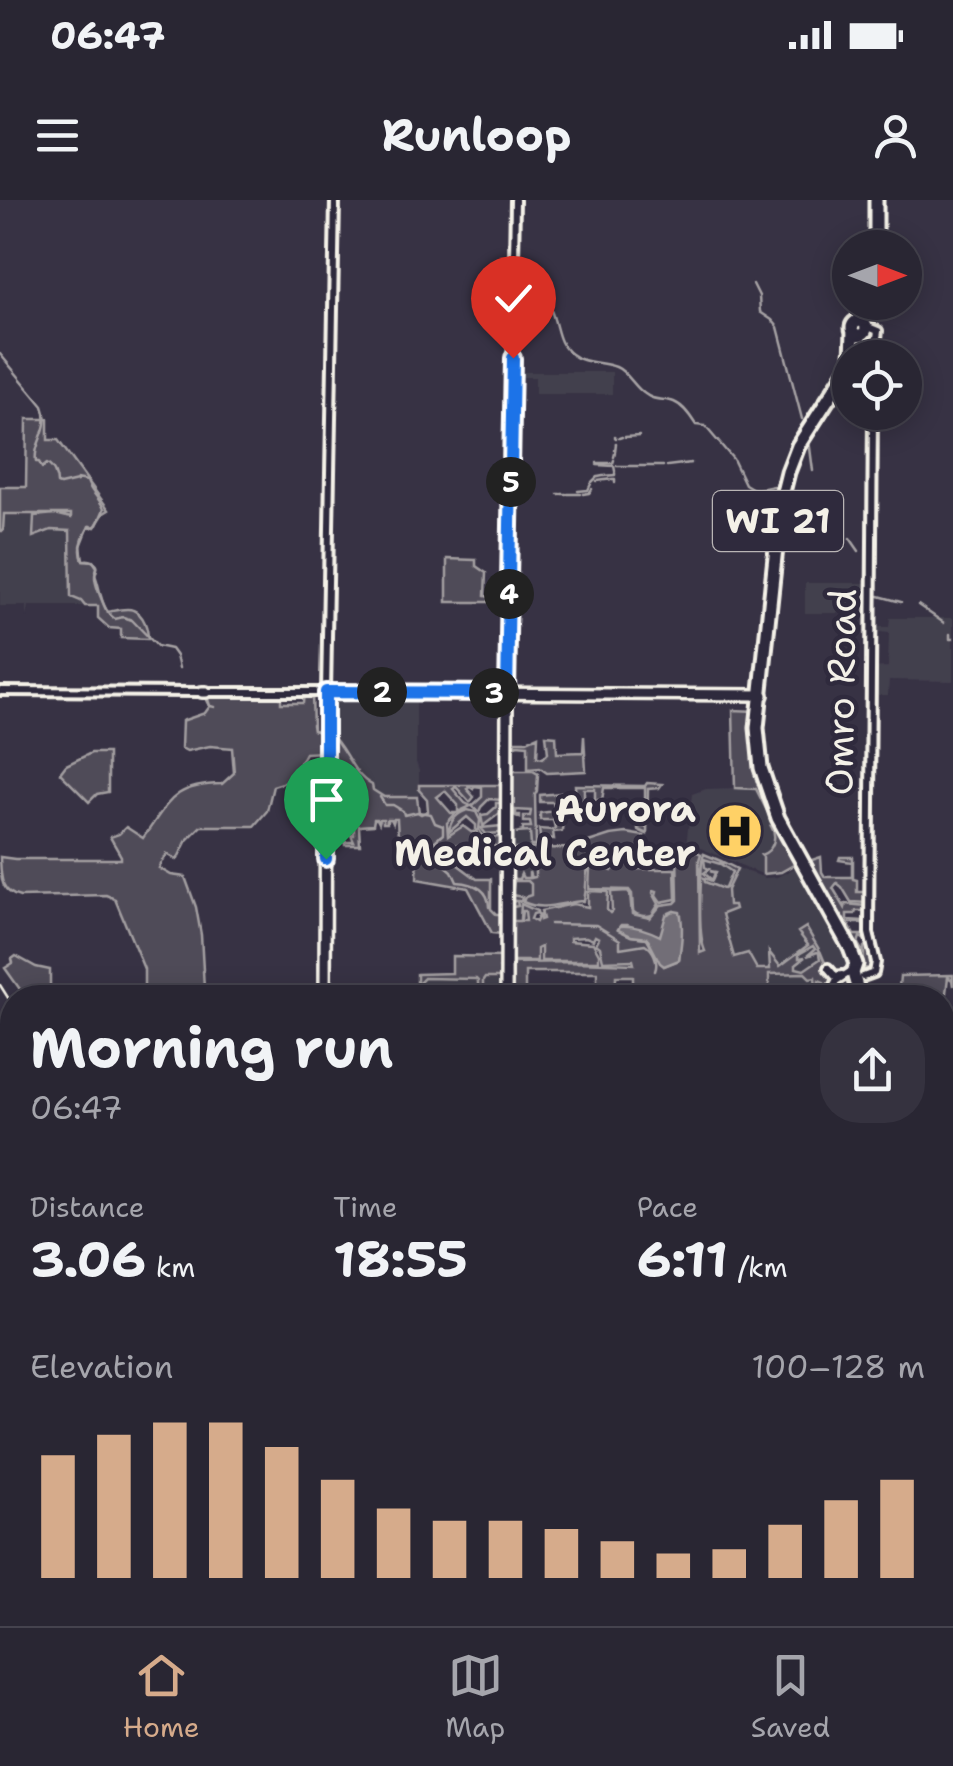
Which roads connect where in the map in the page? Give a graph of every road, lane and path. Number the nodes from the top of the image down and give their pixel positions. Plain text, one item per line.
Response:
1 (334, 200) edge
2 (515, 200) edge
3 (876, 200) edge
4 (876, 230) edge
5 (862, 320) edge
6 (863, 329) junction
7 (858, 340) edge
8 (867, 340) edge
9 (832, 393) edge
10 (832, 402) edge
11 (874, 430) edge
12 (0, 691) edge
13 (326, 692) junction
14 (507, 693) junction
15 (762, 696) junction
16 (805, 862) junction
17 (828, 968) dead end
18 (861, 973) junction
19 (326, 985) edge
20 (506, 985) edge
21 (836, 985) edge
22 (860, 985) edge

1 - 13 street
2 - 14 street
3 - 4 highway
5 - 6 highway
6 - 7 highway
6 - 8 street
9 - 15 highway, WI 21
10 - 15 highway, WI 21
11 - 18 street, Omro Road
12 - 13 street
13 - 14 main road
13 - 19 main road
14 - 15 main road
14 - 20 main road
15 - 16 highway, WI 21
15 - 16 highway, WI 21
16 - 18 highway, WI 21
16 - 18 highway, WI 21
17 - 18 street
18 - 21 street
18 - 22 highway, Omro Road / WI 21

